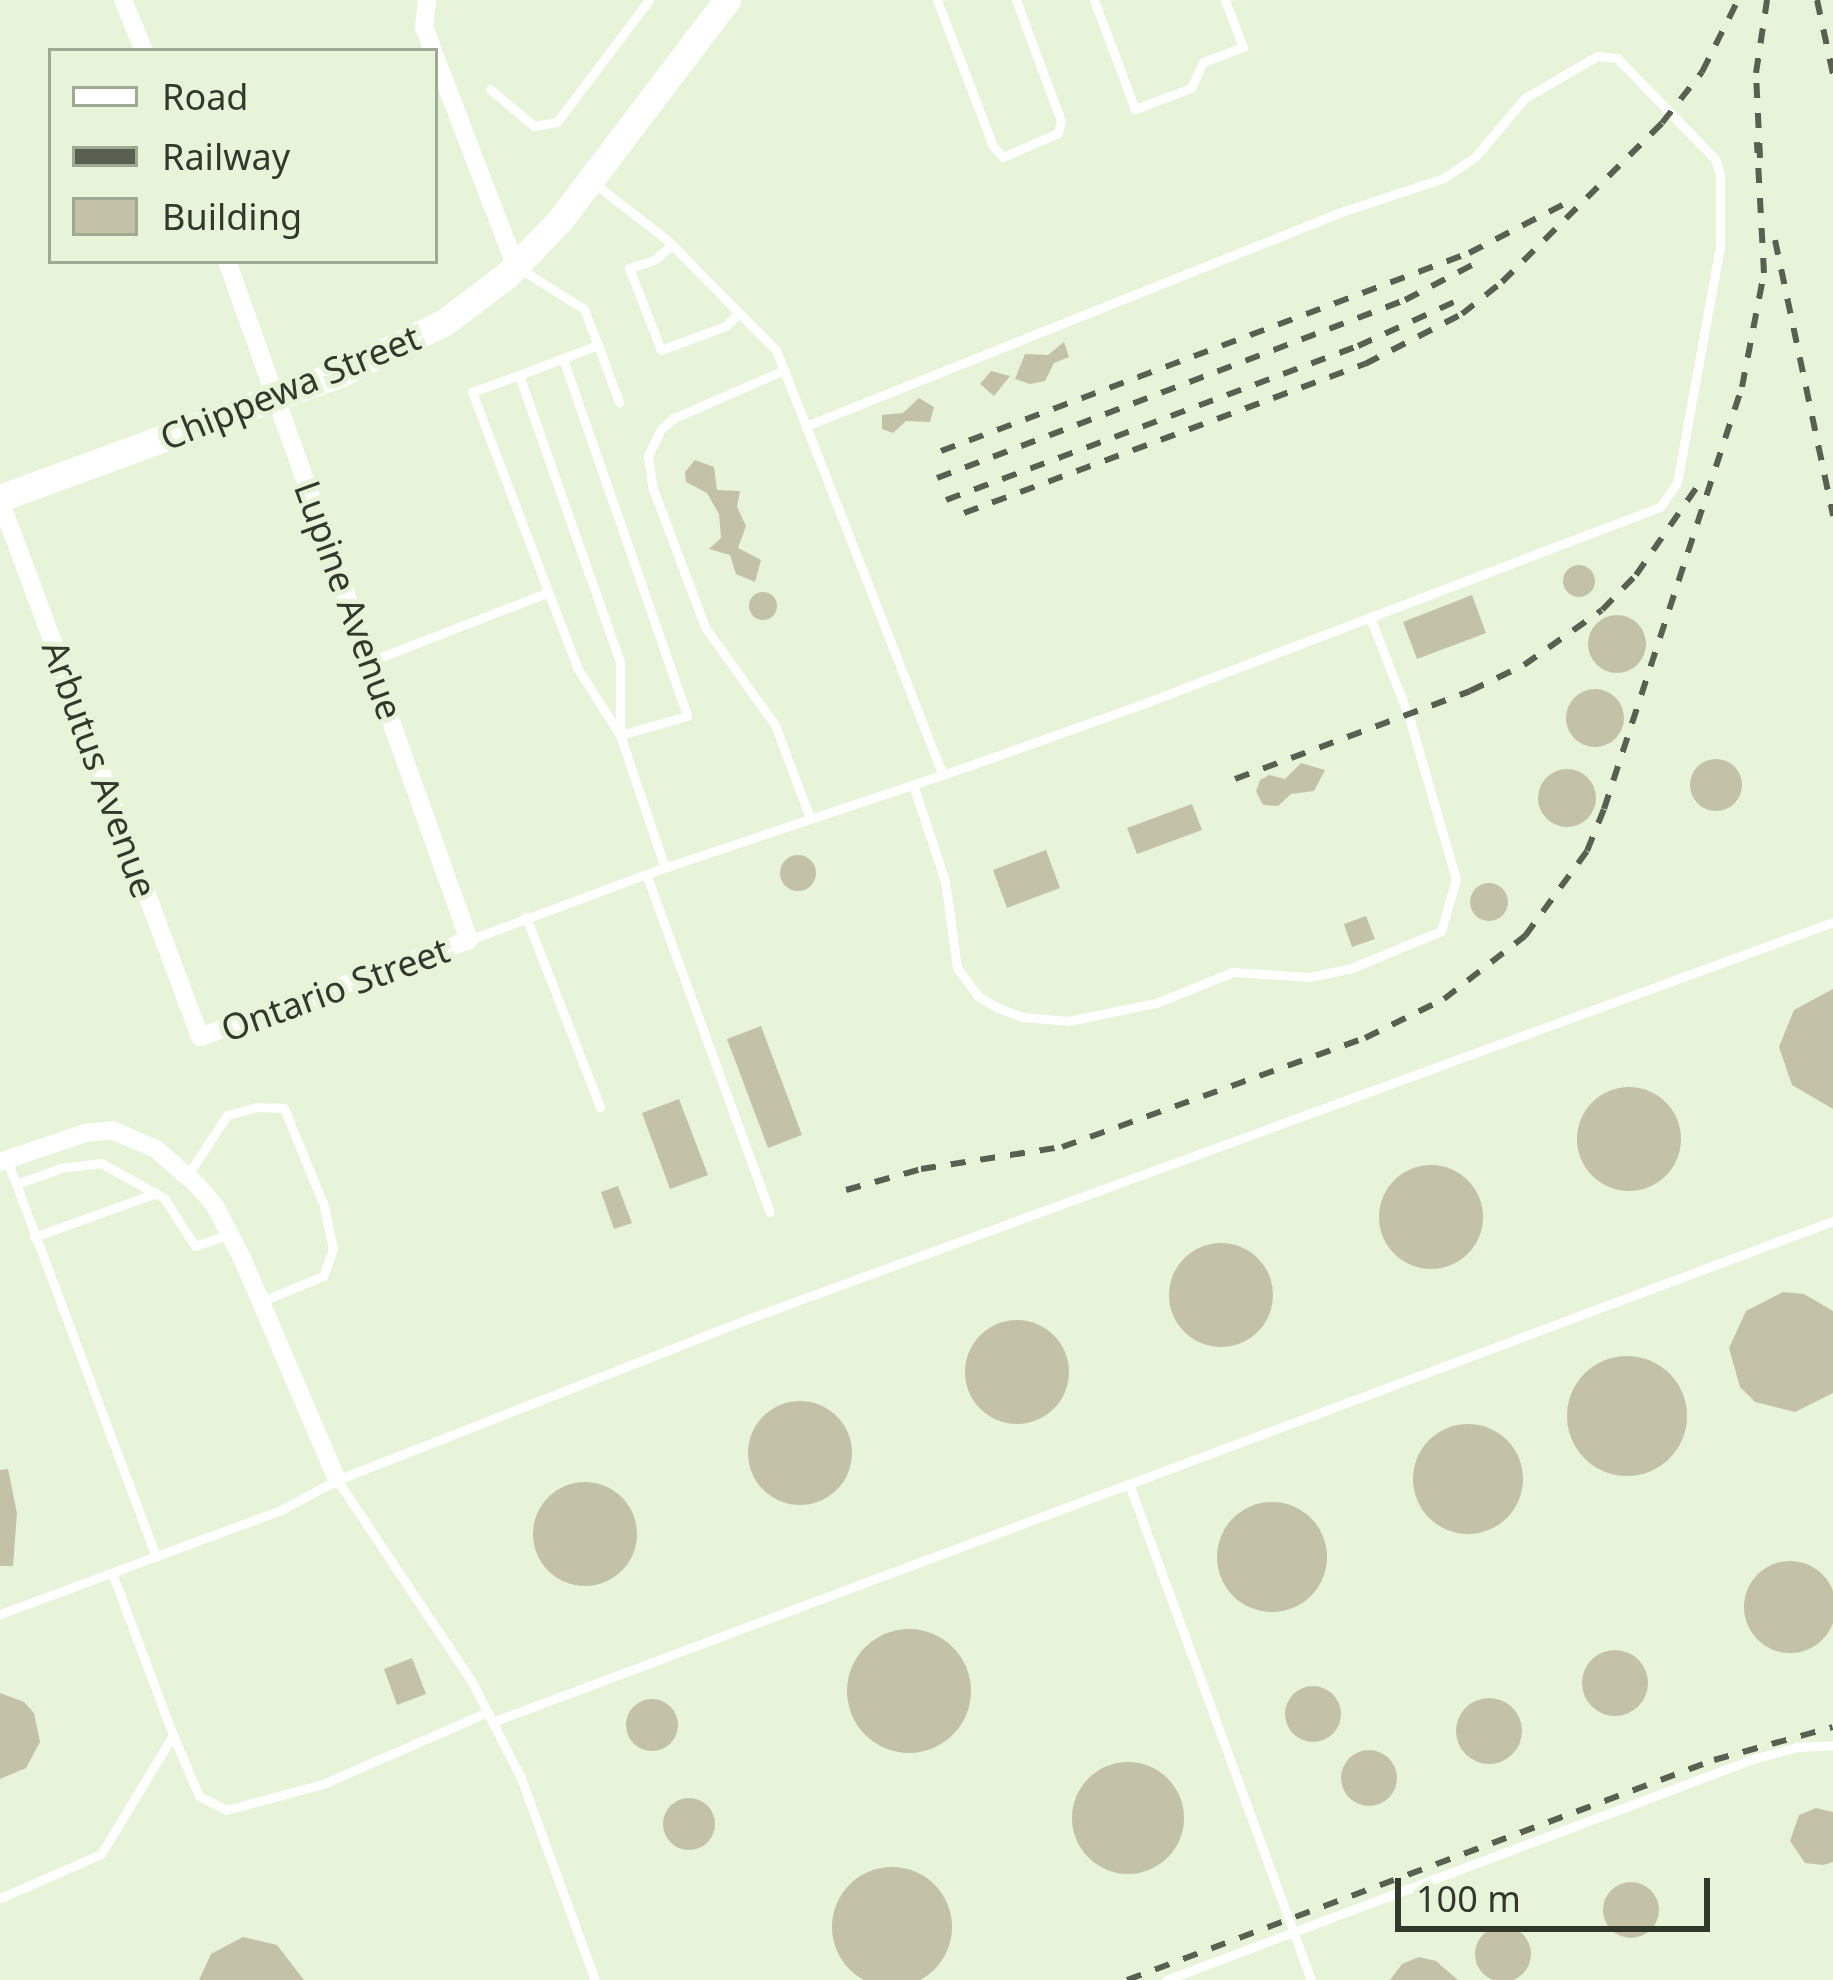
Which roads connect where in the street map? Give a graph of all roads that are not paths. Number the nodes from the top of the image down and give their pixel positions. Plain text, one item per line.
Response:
1 (123, 0) edge
2 (427, 0) edge
3 (649, 0) edge
4 (727, 0) edge
5 (937, 0) edge
6 (1016, 0) edge
7 (1094, 0) edge
8 (1225, 0) edge
9 (143, 48) edge
10 (432, 48) edge
11 (438, 64) edge
12 (490, 88) dead end
13 (591, 181) junction
14 (672, 245) junction
15 (228, 264) edge
16 (516, 267) junction
17 (739, 313) junction
18 (598, 346) junction
19 (563, 358) junction
20 (784, 370) junction
21 (519, 376) junction
22 (276, 397) junction
23 (619, 402) dead end
24 (806, 426) junction
25 (0, 499) edge
26 (546, 593) junction
27 (1371, 620) junction
28 (371, 661) junction
29 (620, 735) junction
30 (943, 775) junction
31 (913, 785) junction
32 (810, 818) junction
33 (664, 868) junction
34 (646, 874) junction
35 (526, 917) junction
36 (1833, 922) edge
37 (470, 940) junction
38 (200, 1037) joint
39 (600, 1107) dead end
40 (4, 1161) edge
41 (187, 1176) junction
42 (16, 1184) junction
43 (157, 1193) junction
44 (770, 1212) dead end
45 (1833, 1221) edge
46 (230, 1234) junction
47 (34, 1238) junction
48 (260, 1302) junction
49 (337, 1480) junction
50 (1129, 1484) junction
51 (156, 1557) junction
52 (112, 1573) junction
53 (0, 1614) edge
54 (490, 1717) junction
55 (173, 1735) junction
56 (1833, 1745) edge
57 (0, 1898) edge
58 (1293, 1931) junction
59 (595, 1980) edge
60 (1166, 1980) edge
61 (1311, 1980) edge

1 - 9 street
2 - 10 street
3 - 12 lane
4 - 13 main road, Chippewa Street
5 - 6 lane
7 - 8 lane
11 - 16 street
13 - 14 lane
13 - 16 main road, Chippewa Street
14 - 17 lane
14 - 17 lane
15 - 22 street, Lupine Avenue
16 - 18 lane
16 - 22 main road, Chippewa Street
17 - 20 lane
18 - 19 lane
18 - 23 lane
19 - 21 lane
19 - 29 lane
20 - 24 lane
20 - 32 lane
21 - 26 lane
21 - 29 lane
22 - 25 main road, Chippewa Street
22 - 28 street, Lupine Avenue
24 - 27 lane
24 - 30 lane
25 - 38 street, Arbutus Avenue
26 - 28 lane
26 - 29 lane
27 - 30 lane
27 - 31 lane
28 - 37 street, Lupine Avenue
29 - 33 lane
30 - 31 lane
31 - 32 lane
32 - 33 lane
33 - 34 lane
34 - 35 lane
34 - 44 lane
35 - 37 lane
35 - 39 lane
36 - 49 lane
37 - 38 street, Ontario Street
40 - 41 street
40 - 42 lane
41 - 46 street
41 - 48 lane
42 - 43 lane
42 - 47 lane
43 - 46 lane
43 - 47 lane
45 - 50 lane
46 - 48 street
47 - 51 lane
48 - 49 street
49 - 51 lane
49 - 54 lane
50 - 54 lane
50 - 58 lane
51 - 52 lane
52 - 53 lane
52 - 55 lane
54 - 55 lane
54 - 59 lane
55 - 57 lane
56 - 58 lane
58 - 60 lane
58 - 61 lane

